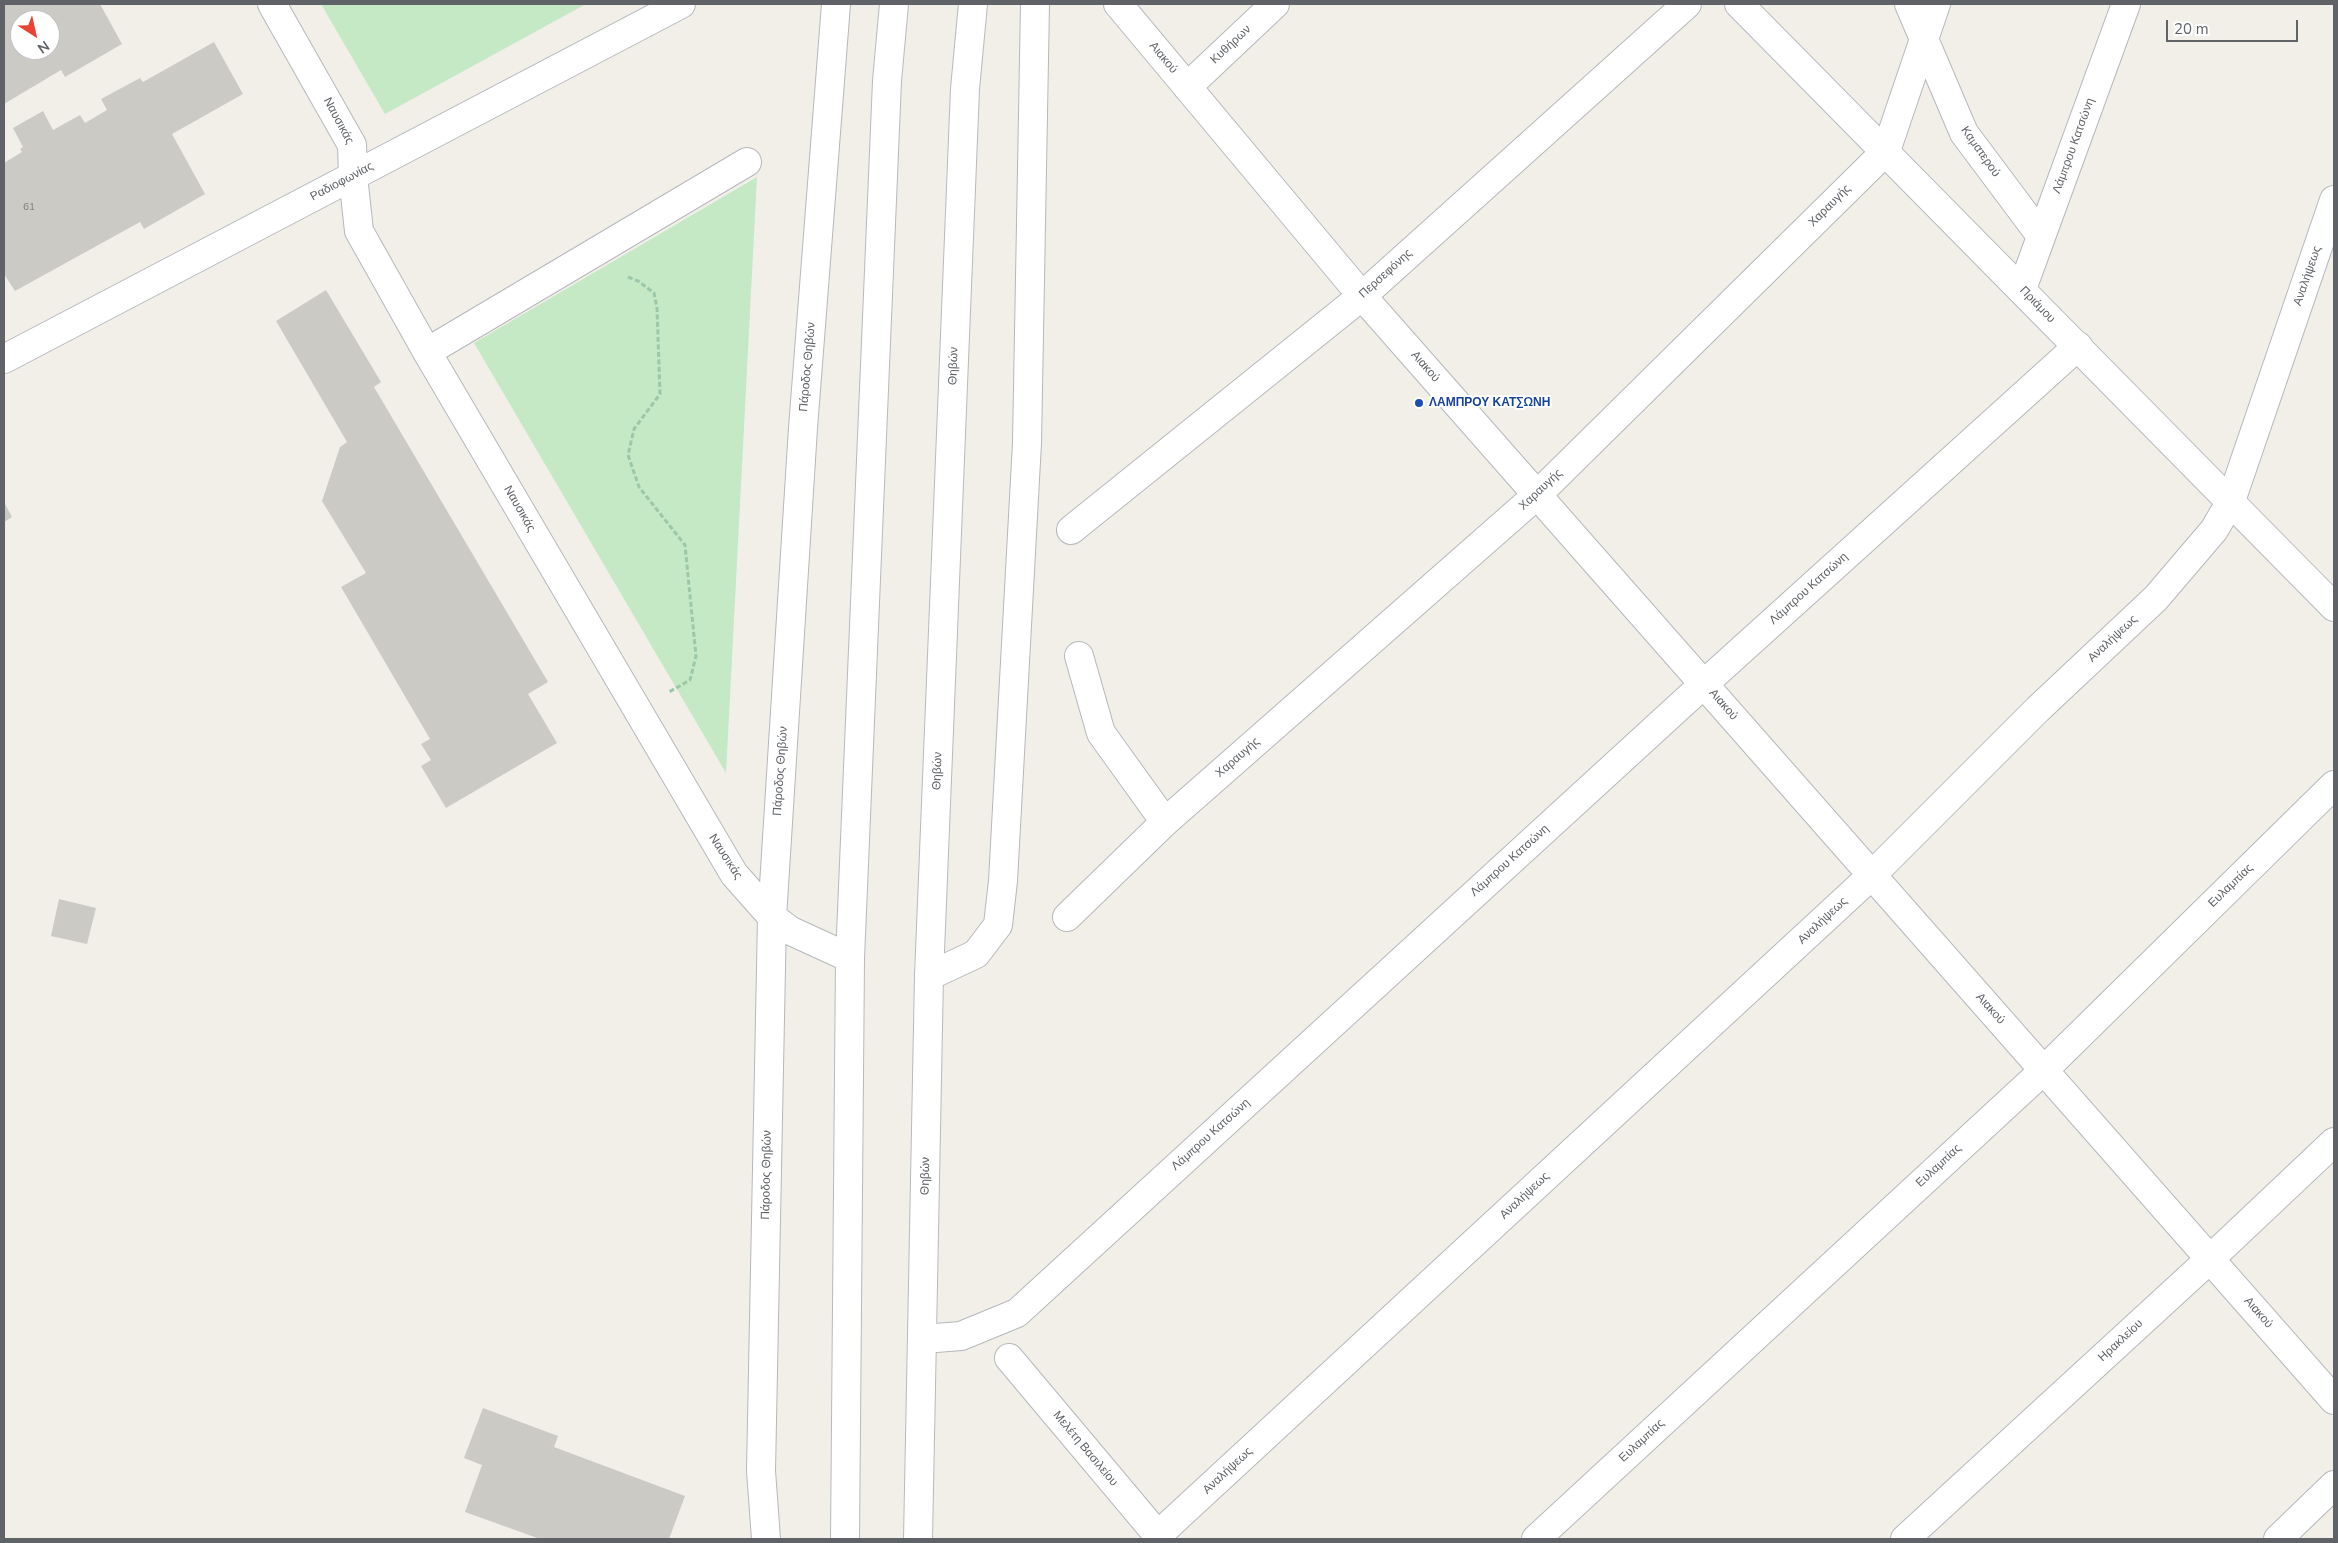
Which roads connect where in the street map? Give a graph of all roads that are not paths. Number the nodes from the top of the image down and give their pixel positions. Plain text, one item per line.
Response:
1 (272, 4) edge
2 (680, 4) edge
3 (836, 4) edge
4 (894, 4) edge
5 (973, 4) edge
6 (1035, 4) edge
7 (1118, 4) edge
8 (1275, 4) edge
9 (1687, 4) edge
10 (1739, 4) edge
11 (1909, 4) edge
12 (1936, 4) edge
13 (2126, 4) edge
14 (1924, 37) junction
15 (1187, 87) junction
16 (1886, 151) junction
17 (747, 162) dead end
18 (353, 176) junction
19 (2334, 200) edge
20 (2041, 236) junction
21 (2022, 289) junction
22 (1362, 296) junction
23 (2078, 346) junction
24 (427, 352) junction
25 (4, 359) edge
26 (1537, 495) junction
27 (2231, 501) junction
28 (1072, 530) dead end
29 (2334, 607) edge
30 (1079, 656) dead end
31 (1705, 684) junction
32 (2334, 785) edge
33 (1166, 822) junction
34 (1871, 876) junction
35 (772, 917) junction
36 (1067, 917) dead end
37 (850, 958) junction
38 (930, 976) junction
39 (2044, 1070) junction
40 (2334, 1142) edge
41 (2210, 1259) junction
42 (923, 1339) junction
43 (1009, 1358) dead end
44 (2334, 1400) edge
45 (2334, 1485) edge
46 (1160, 1538) edge
47 (766, 1539) edge
48 (845, 1539) edge
49 (918, 1539) edge
50 (1536, 1539) edge
51 (1905, 1539) edge
52 (2278, 1539) edge

1 - 18 street, Ναυσικάς
2 - 18 street, Ραδιοφωνίας
3 - 35 street, Πάροδος Θηβών
4 - 37 street
5 - 38 street, Θηβών
6 - 38 street
7 - 15 street, Αιακού
8 - 15 street, Κυθήρων
9 - 22 street, Περσεφόνης
10 - 16 street, Πριάμου
11 - 14 street, Καματερού
12 - 14 street, Χαραυγής
13 - 20 street, Λάμπρου Κατσώνη
14 - 16 street, Χαραυγής
14 - 20 street, Καματερού
15 - 22 street, Αιακού
16 - 21 street, Πριάμου
16 - 26 street, Χαραυγής
17 - 24 street
18 - 24 street, Ναυσικάς
18 - 25 street, Ραδιοφωνίας
19 - 27 street, Αναλήψεως
20 - 21 street, Λάμπρου Κατσώνη
21 - 23 street, Πριάμου
22 - 26 street, Αιακού
22 - 28 street, Περσεφόνης
23 - 27 street, Πριάμου
23 - 31 street, Λάμπρου Κατσώνη
24 - 35 street, Ναυσικάς
26 - 31 street, Αιακού
26 - 33 street, Χαραυγής
27 - 29 street, Πριάμου
27 - 34 street, Αναλήψεως
30 - 33 street
31 - 34 street, Αιακού
31 - 42 street, Λάμπρου Κατσώνη
32 - 39 street, Ευλαμπίας
33 - 36 street, Χαραυγής
34 - 39 street, Αιακού
34 - 46 street, Αναλήψεως
35 - 37 street, Ναυσικάς
35 - 47 street, Πάροδος Θηβών
37 - 48 street
38 - 42 street, Θηβών
39 - 41 street, Αιακού
39 - 50 street, Ευλαμπίας
40 - 41 street, Ηρακλείου
41 - 44 street, Αιακού
41 - 51 street, Ηρακλείου
42 - 49 street, Θηβών
43 - 46 street, Μελέτη Βασιλείου
45 - 52 street

